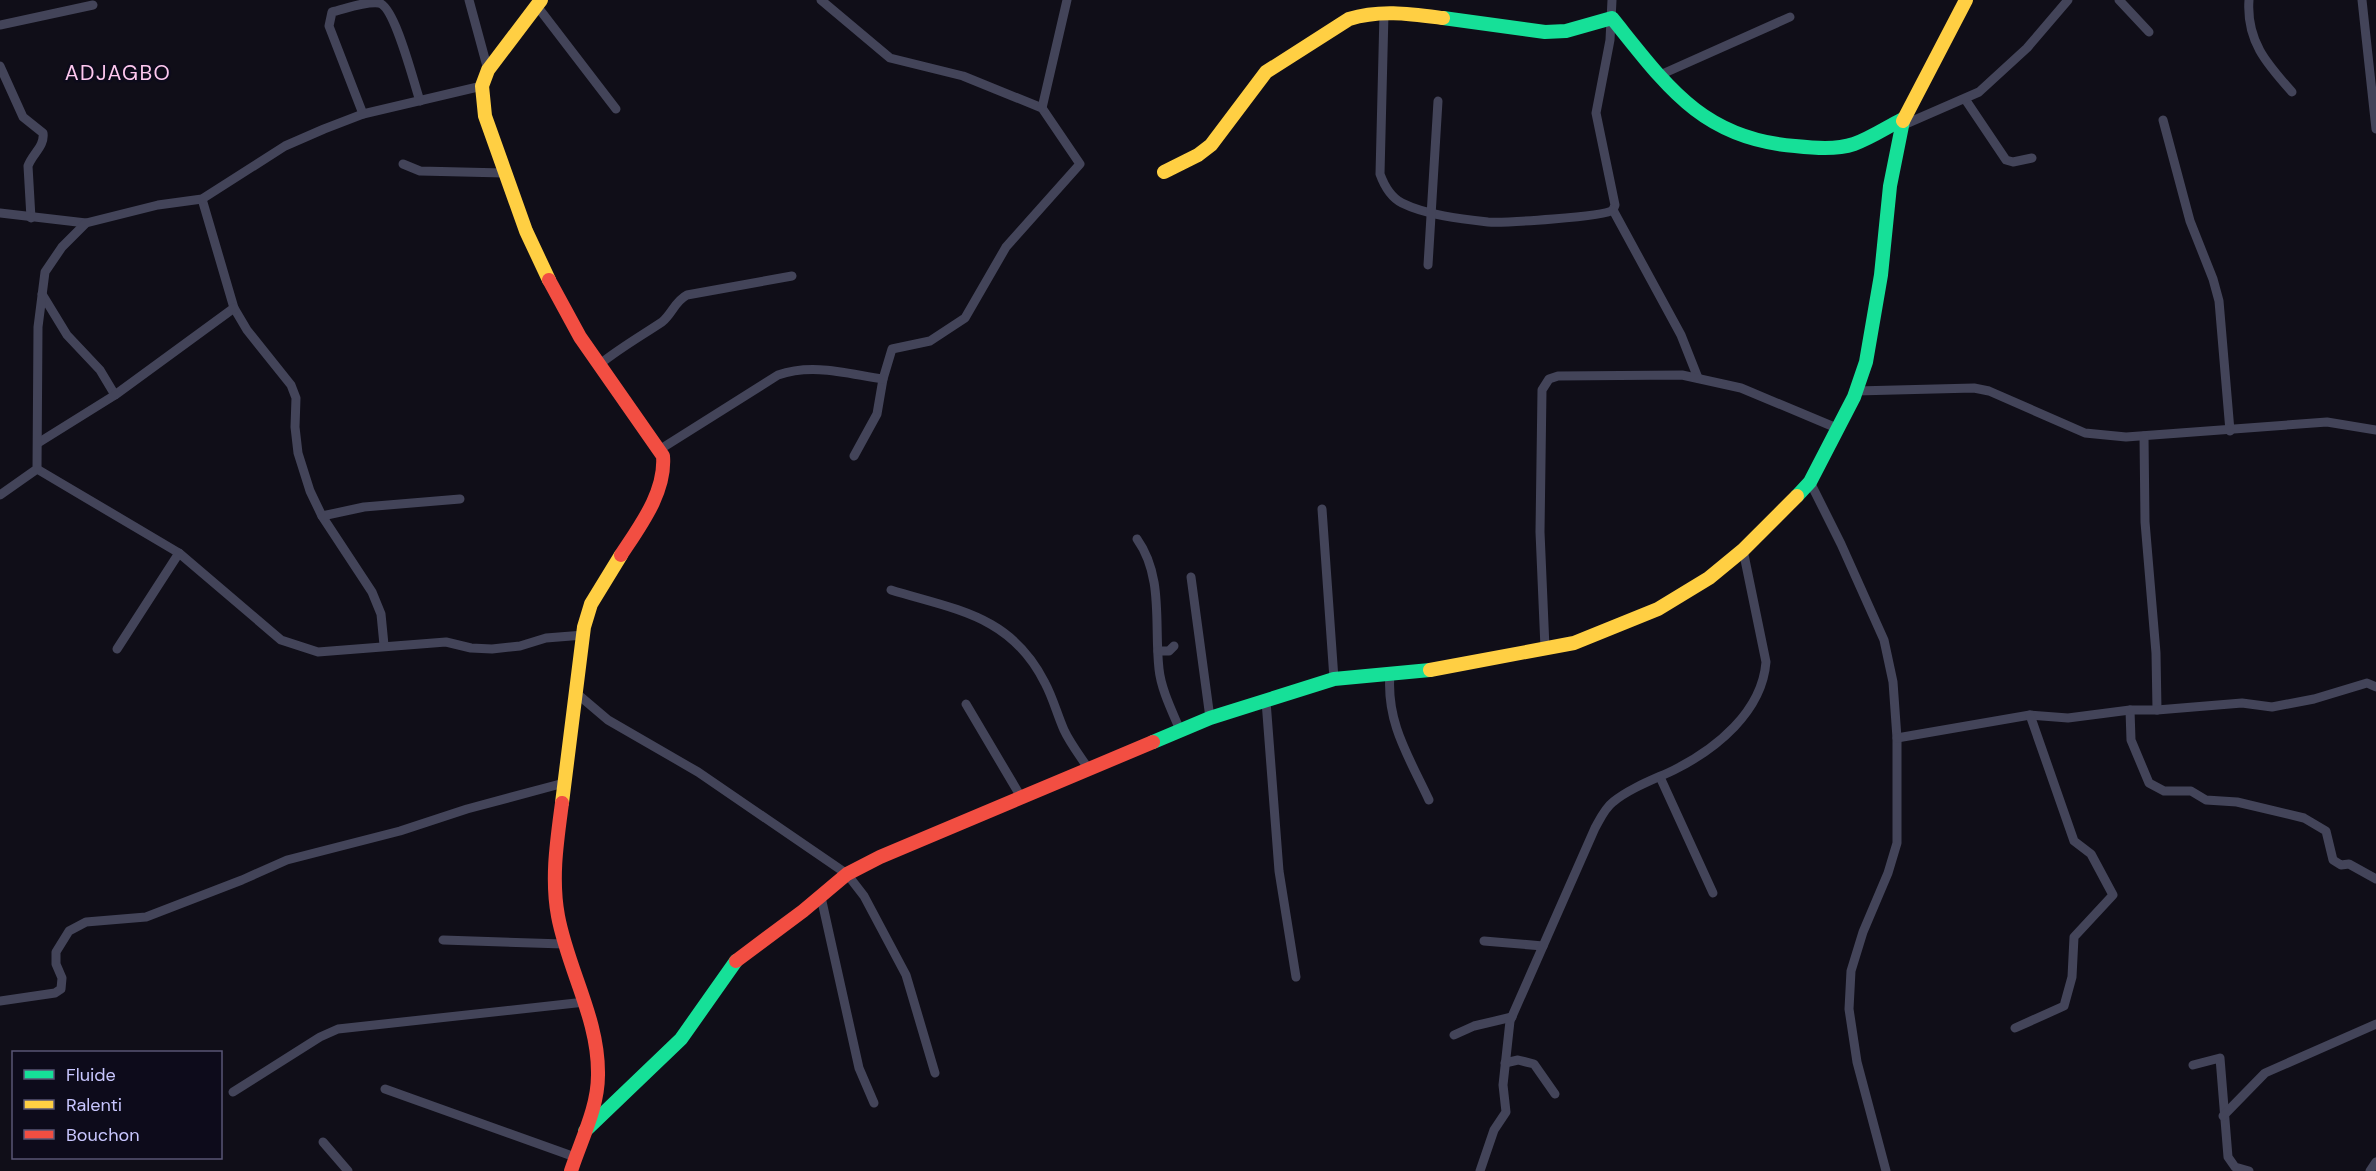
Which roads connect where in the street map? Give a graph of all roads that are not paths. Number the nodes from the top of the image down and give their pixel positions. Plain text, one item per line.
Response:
1 (469, 0) edge
2 (821, 0) edge
3 (1068, 0) edge
4 (1612, 0) edge
5 (1966, 0) edge
6 (2068, 0) edge
7 (2119, 0) edge
8 (2249, 0) edge
9 (2362, 0) edge
10 (539, 3) edge
11 (93, 5) dead end
12 (1384, 13) junction
13 (1790, 17) dead end
14 (1612, 18) junction
15 (0, 25) edge
16 (2149, 32) dead end
17 (0, 66) edge
18 (488, 70) junction
19 (1660, 75) junction
20 (482, 86) junction
21 (2292, 92) dead end
22 (1965, 99) junction
23 (420, 101) junction
24 (1438, 101) dead end
25 (1042, 108) junction
26 (616, 109) dead end
27 (363, 114) junction
28 (2163, 120) dead end
29 (1902, 122) junction
30 (2376, 129) edge
31 (2032, 158) dead end
32 (403, 164) dead end
33 (1164, 172) dead end
34 (504, 173) junction
35 (202, 199) junction
36 (1613, 210) junction
37 (1432, 212) junction
38 (0, 213) edge
39 (31, 218) junction
40 (86, 223) junction
41 (1428, 265) dead end
42 (792, 276) dead end
43 (42, 294) junction
44 (234, 308) junction
45 (600, 364) junction
46 (1698, 378) junction
47 (883, 379) junction
48 (1856, 391) junction
49 (116, 395) junction
50 (1839, 429) junction
51 (2376, 430) edge
52 (2230, 431) junction
53 (2144, 436) junction
54 (38, 443) junction
55 (658, 450) junction
56 (854, 456) dead end
57 (37, 469) junction
58 (1810, 482) junction
59 (0, 495) edge
60 (460, 499) dead end
61 (1322, 509) dead end
62 (322, 516) junction
63 (1137, 539) dead end
64 (1743, 550) junction
65 (179, 554) junction
66 (1191, 577) dead end
67 (891, 590) dead end
68 (584, 635) junction
69 (384, 645) junction
70 (1174, 646) dead end
71 (1545, 648) junction
72 (117, 649) dead end
73 (1158, 651) junction
74 (1390, 674) junction
75 (1334, 679) junction
76 (2376, 687) edge
77 (576, 692) junction
78 (1266, 701) junction
79 (966, 704) dead end
80 (2130, 710) junction
81 (2157, 710) junction
82 (2030, 715) junction
83 (1210, 718) junction
84 (1180, 730) junction
85 (1897, 738) junction
86 (1088, 768) junction
87 (1660, 777) junction
88 (564, 783) junction
89 (1021, 797) junction
90 (1429, 800) dead end
91 (847, 874) junction
92 (2376, 879) edge
93 (1713, 893) dead end
94 (821, 897) junction
95 (443, 940) dead end
96 (1484, 941) dead end
97 (564, 944) junction
98 (1543, 946) junction
99 (1296, 977) dead end
100 (0, 1001) edge
101 (585, 1002) junction
102 (1512, 1017) junction
103 (2376, 1024) edge
104 (2015, 1028) dead end
105 (1454, 1035) dead end
106 (1505, 1063) junction
107 (2193, 1065) dead end
108 (935, 1074) dead end
109 (385, 1089) dead end
110 (233, 1092) dead end
111 (1555, 1094) dead end
112 (874, 1103) dead end
113 (2223, 1116) junction
114 (585, 1131) junction
115 (323, 1142) dead end
116 (575, 1157) junction
117 (2376, 1162) edge
118 (348, 1171) edge
119 (571, 1171) edge
120 (1480, 1171) edge
121 (1886, 1171) edge
122 (2249, 1171) edge
123 (2370, 1171) edge

1 - 18 street
2 - 25 street
3 - 25 street
4 - 14 street
5 - 29 street
6 - 22 street
7 - 16 street
8 - 21 street
9 - 30 street
10 - 18 street
10 - 26 street
11 - 15 street
12 - 14 street
12 - 33 street
12 - 37 street
13 - 19 street
14 - 19 street
14 - 36 street
17 - 39 street
18 - 20 street
19 - 29 street
20 - 23 street
20 - 34 street
22 - 29 street
22 - 31 street
23 - 27 street
23 - 27 street
24 - 37 street
25 - 47 street
27 - 35 street
28 - 52 street
29 - 48 street
32 - 34 street
34 - 45 street
35 - 40 street
35 - 44 street
36 - 37 street
36 - 46 street
37 - 41 street
38 - 39 street
39 - 40 street
40 - 43 street
42 - 45 street
43 - 49 street
43 - 54 street
44 - 49 street
44 - 62 street
45 - 55 street
46 - 50 street
46 - 71 street
47 - 55 street
47 - 56 street
48 - 50 street
48 - 53 street
49 - 54 street
50 - 58 street
51 - 52 street
52 - 53 street
53 - 81 street
54 - 57 street
55 - 68 street
57 - 59 street
57 - 65 street
58 - 64 street
58 - 85 street
60 - 62 street
61 - 75 street
62 - 69 street
63 - 73 street
64 - 71 street
64 - 87 street
65 - 69 street
65 - 72 street
66 - 83 street
67 - 86 street
68 - 69 street
68 - 77 street
70 - 73 street
71 - 74 street
73 - 84 street
74 - 75 street
74 - 90 street
75 - 78 street
76 - 81 street
77 - 88 street
77 - 91 street
78 - 83 street
78 - 99 street
79 - 89 street
80 - 81 street
80 - 82 street
80 - 92 street
82 - 85 street
82 - 104 street
83 - 84 street
84 - 86 street
85 - 121 street
86 - 89 street
87 - 93 street
87 - 98 street
88 - 97 street
88 - 100 street
89 - 91 street
91 - 94 street
91 - 108 street
94 - 112 street
94 - 114 street
95 - 97 street
96 - 98 street
97 - 101 street
98 - 102 street
101 - 110 street
101 - 114 street
102 - 105 street
102 - 106 street
103 - 113 street
106 - 111 street
106 - 120 street
107 - 113 street
109 - 116 street
113 - 122 street
114 - 116 street
115 - 118 street
116 - 119 street
117 - 123 street

